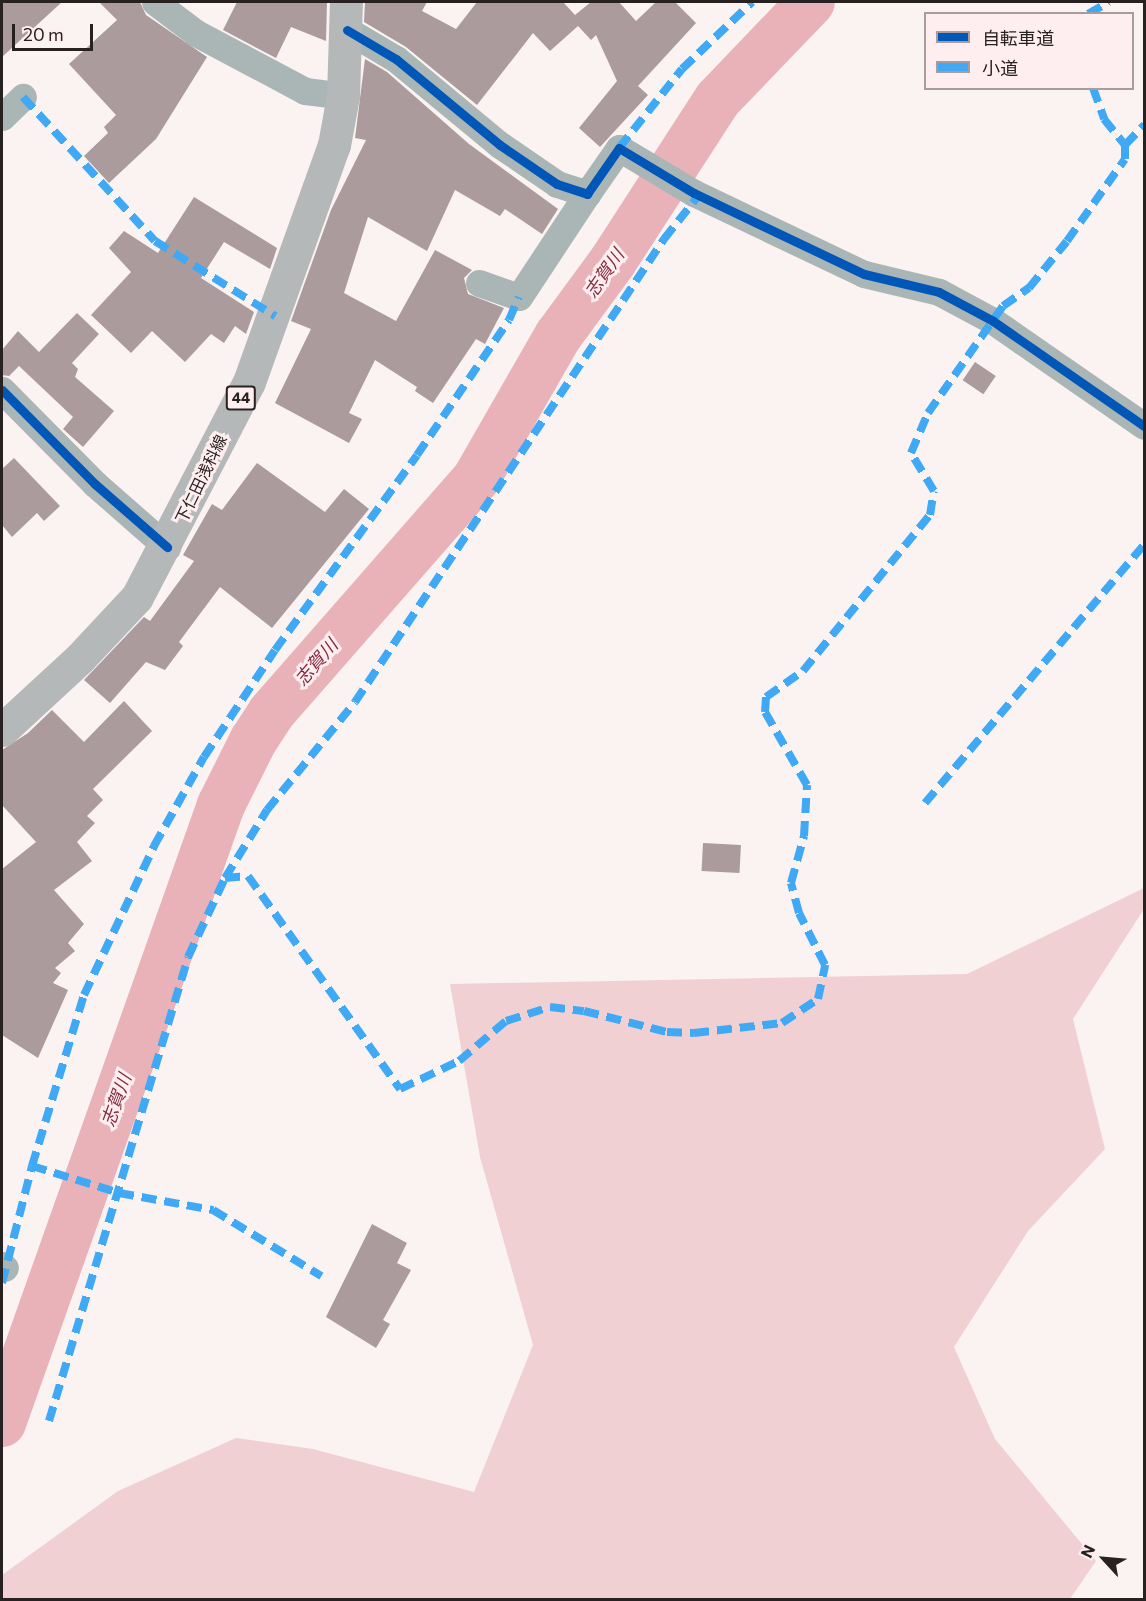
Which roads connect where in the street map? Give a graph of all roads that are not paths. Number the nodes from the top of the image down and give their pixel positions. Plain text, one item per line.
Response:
1 (155, 2) edge
2 (347, 16) edge
3 (343, 96) junction
4 (23, 97) dead end
5 (2, 117) edge
6 (587, 194) junction
7 (479, 283) dead end
8 (2, 390) edge
9 (1144, 426) edge
10 (167, 547) junction
11 (2, 730) edge

1 - 3 street
2 - 3 main road, 下仁田浅科線 / 44
2 - 6 street
3 - 10 main road, 下仁田浅科線 / 44
4 - 5 street
6 - 7 street
6 - 9 street
8 - 10 street
10 - 11 main road, 下仁田浅科線 / 44

